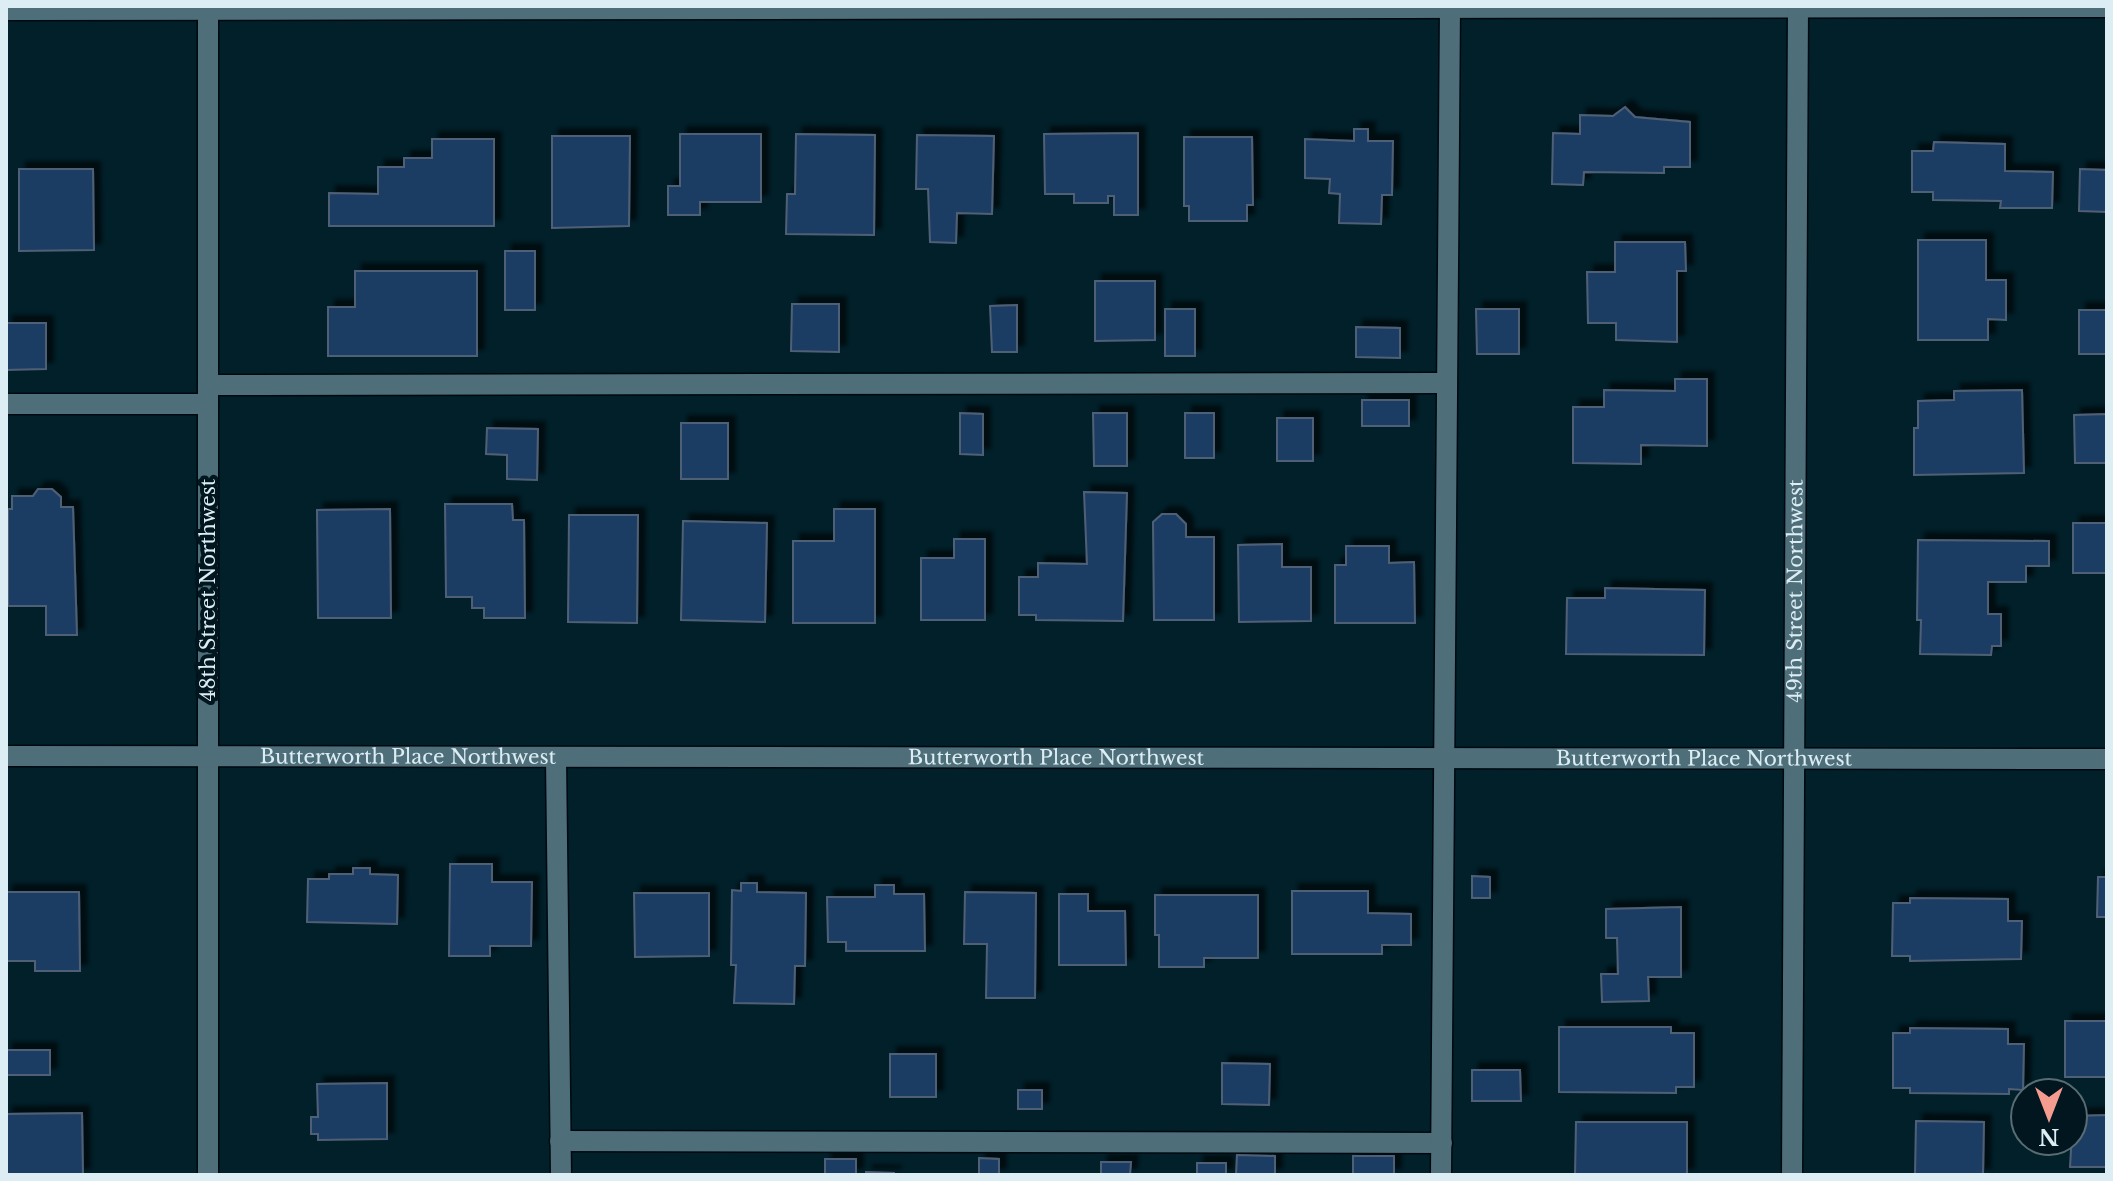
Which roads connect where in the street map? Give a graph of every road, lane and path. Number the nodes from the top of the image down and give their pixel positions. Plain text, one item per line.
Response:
1 (1450, 7) edge
2 (1798, 7) edge
3 (2107, 7) edge
4 (208, 8) edge
5 (6, 10) edge
6 (1447, 383) junction
7 (208, 394) junction
8 (6, 404) edge
9 (6, 756) edge
10 (208, 757) junction
11 (556, 758) junction
12 (1445, 759) junction
13 (1795, 759) junction
14 (2107, 759) edge
15 (560, 1141) junction
16 (1442, 1143) junction
17 (208, 1175) edge
18 (561, 1175) edge
19 (1441, 1175) edge
20 (1792, 1175) edge

1 - 2 street
1 - 4 street
1 - 6 street
2 - 3 street
2 - 13 street, 49th Street Northwest
4 - 5 street
4 - 7 street, 48th Street Northwest
6 - 7 street
6 - 12 street
7 - 8 street
7 - 10 street, 48th Street Northwest
9 - 10 street, Butterworth Place Northwest
10 - 11 street, Butterworth Place Northwest
10 - 17 street, 48th Street Northwest
11 - 12 street, Butterworth Place Northwest
11 - 15 street
12 - 13 street, Butterworth Place Northwest
12 - 16 street
13 - 14 street, Butterworth Place Northwest
13 - 20 street, 49th Street Northwest
15 - 16 street
15 - 18 street
16 - 19 street

